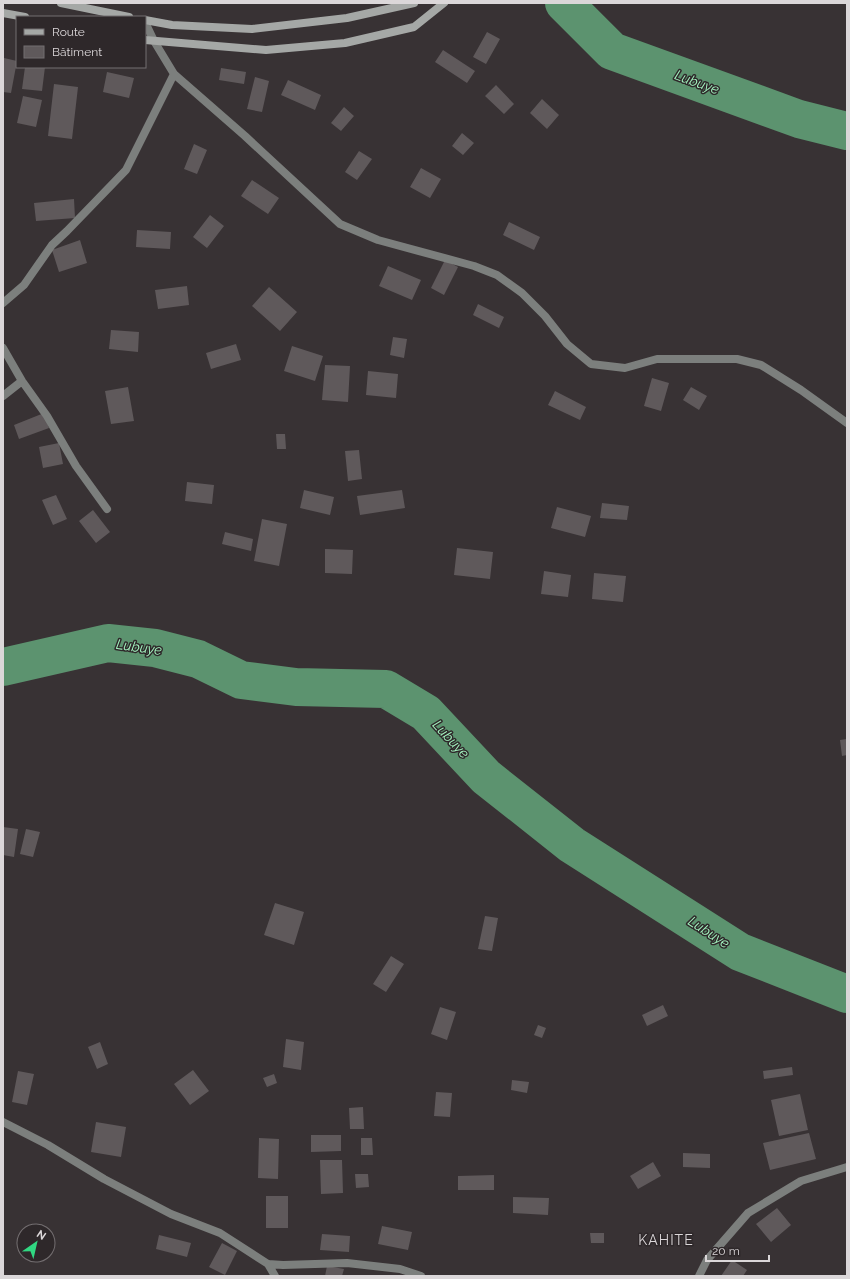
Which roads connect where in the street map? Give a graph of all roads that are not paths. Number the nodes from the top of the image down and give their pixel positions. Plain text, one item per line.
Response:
1 (61, 3) edge
2 (414, 3) edge
3 (444, 3) edge
4 (3, 13) edge
5 (20, 16) edge
6 (124, 16) edge
7 (146, 21) edge
8 (146, 23) edge
9 (146, 40) edge
10 (154, 41) junction
11 (174, 74) junction
12 (3, 303) edge
13 (3, 348) edge
14 (22, 381) junction
15 (3, 396) edge
16 (847, 423) edge
17 (107, 509) dead end
18 (3, 1122) edge
19 (847, 1167) edge
20 (268, 1264) junction
21 (275, 1276) edge
22 (421, 1276) edge
23 (699, 1276) edge

1 - 6 street
2 - 7 street
3 - 10 street
4 - 5 street
8 - 10 street
9 - 10 street
10 - 11 street
11 - 12 street
11 - 16 street
13 - 14 street
14 - 15 street
14 - 17 street
18 - 20 street
19 - 23 street
20 - 21 street
20 - 22 street

